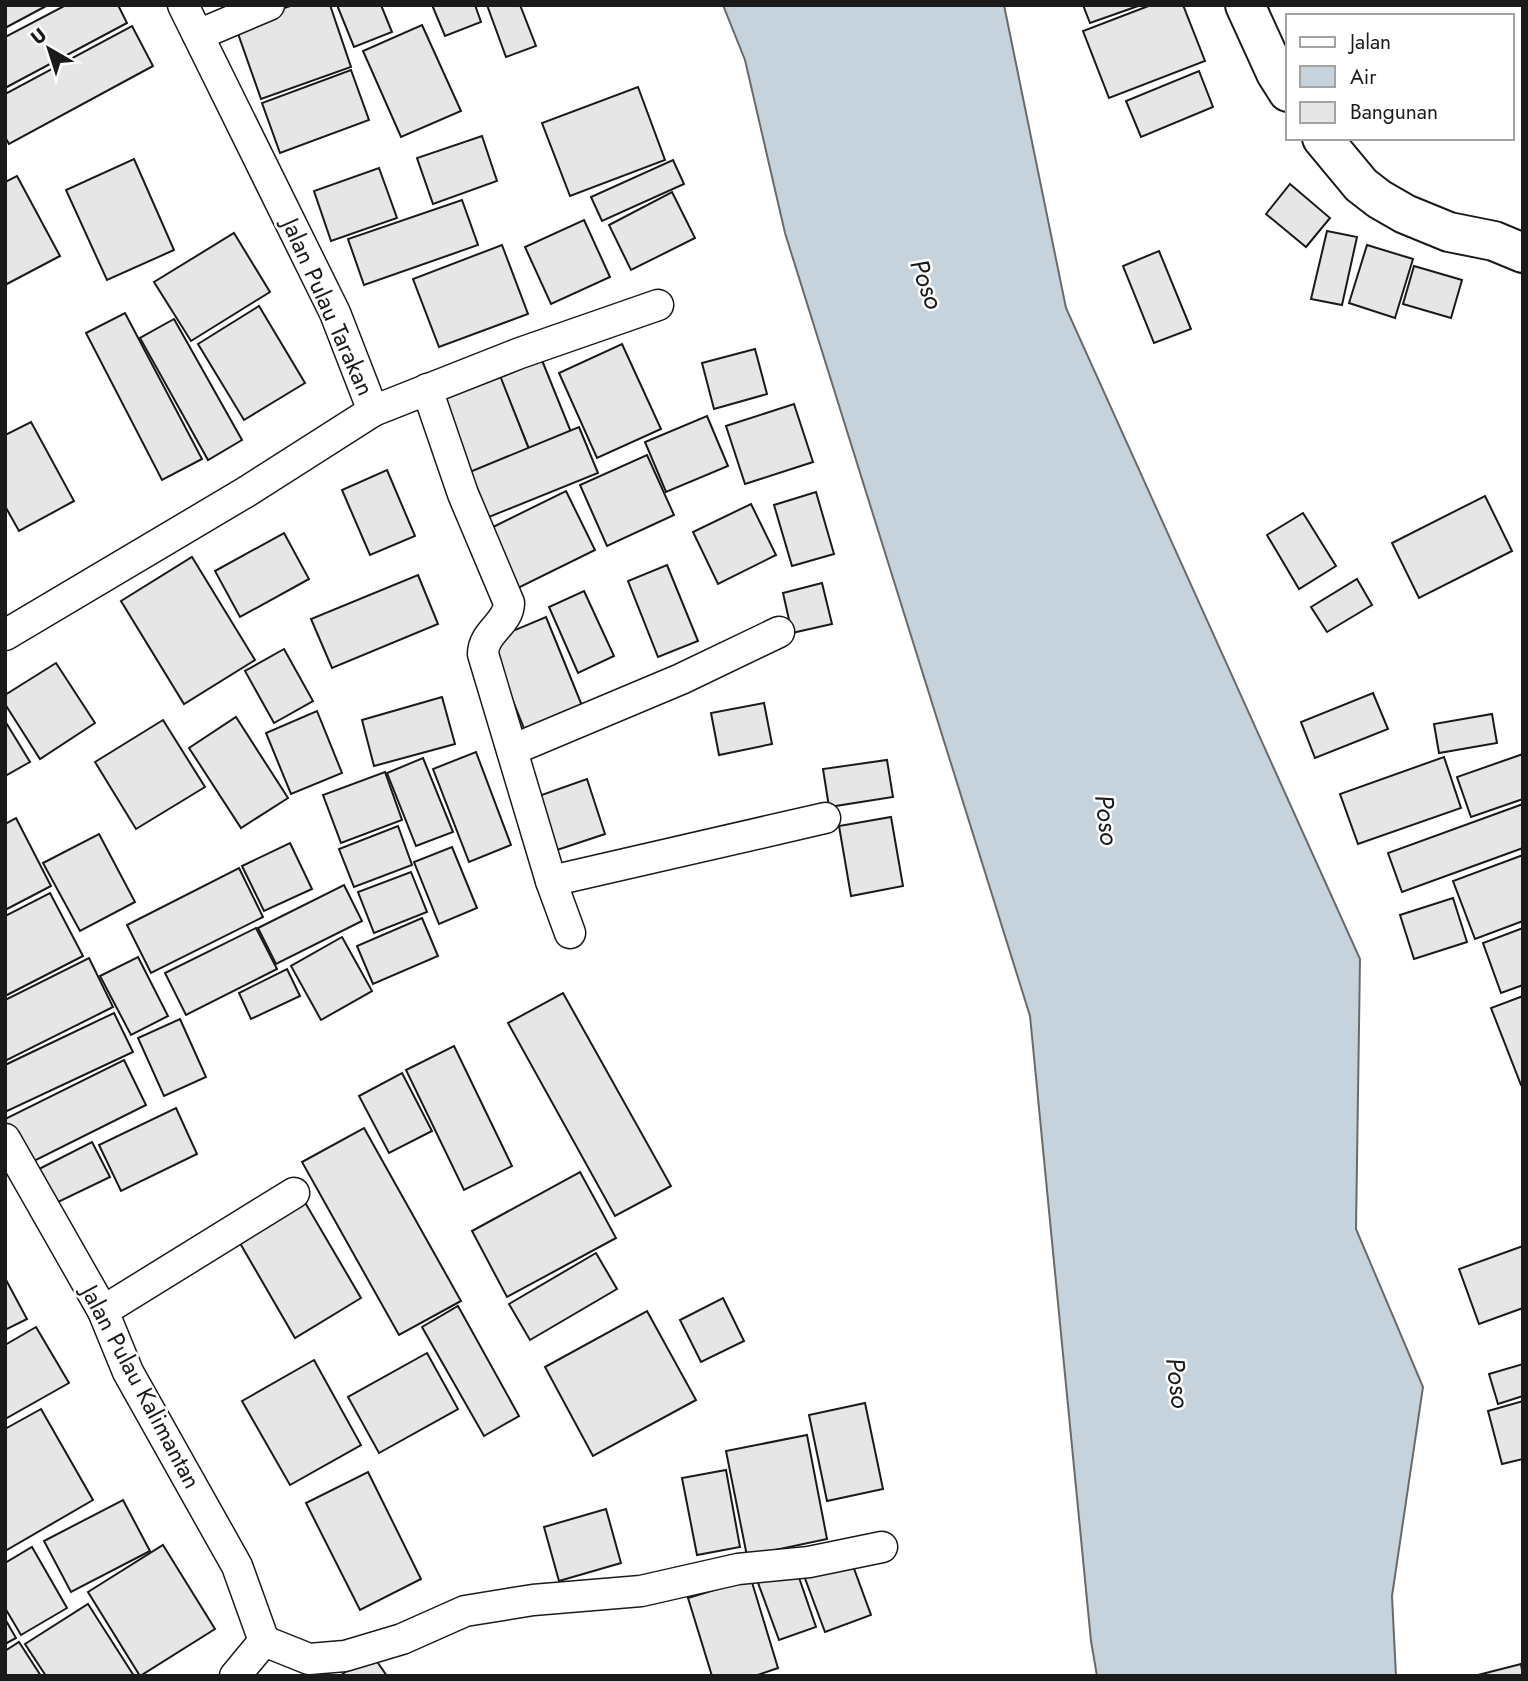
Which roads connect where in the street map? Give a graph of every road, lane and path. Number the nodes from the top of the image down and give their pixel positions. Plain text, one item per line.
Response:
1 (183, 5) edge
2 (269, 5) edge
3 (1245, 5) edge
4 (198, 35) junction
5 (1286, 89) edge
6 (1324, 140) edge
7 (1523, 253) edge
8 (658, 305) dead end
9 (427, 389) junction
10 (373, 411) junction
11 (779, 632) dead end
12 (5, 635) edge
13 (512, 750) junction
14 (825, 818) dead end
15 (551, 881) junction
16 (570, 933) dead end
17 (5, 1139) edge
18 (294, 1193) dead end
19 (103, 1311) junction
20 (882, 1547) dead end
21 (264, 1641) junction
22 (235, 1676) edge

1 - 4 street, Jalan Pulau Tarakan
2 - 4 street
3 - 5 highway
4 - 10 street, Jalan Pulau Tarakan
6 - 7 highway
8 - 9 street
9 - 10 street
9 - 13 street
10 - 12 street, Jalan Pulau Tarakan
11 - 13 street
13 - 15 street
14 - 15 street
15 - 16 street
17 - 19 street, Jalan Pulau Kalimantan
18 - 19 street
19 - 21 street, Jalan Pulau Kalimantan
20 - 21 street
21 - 22 street

